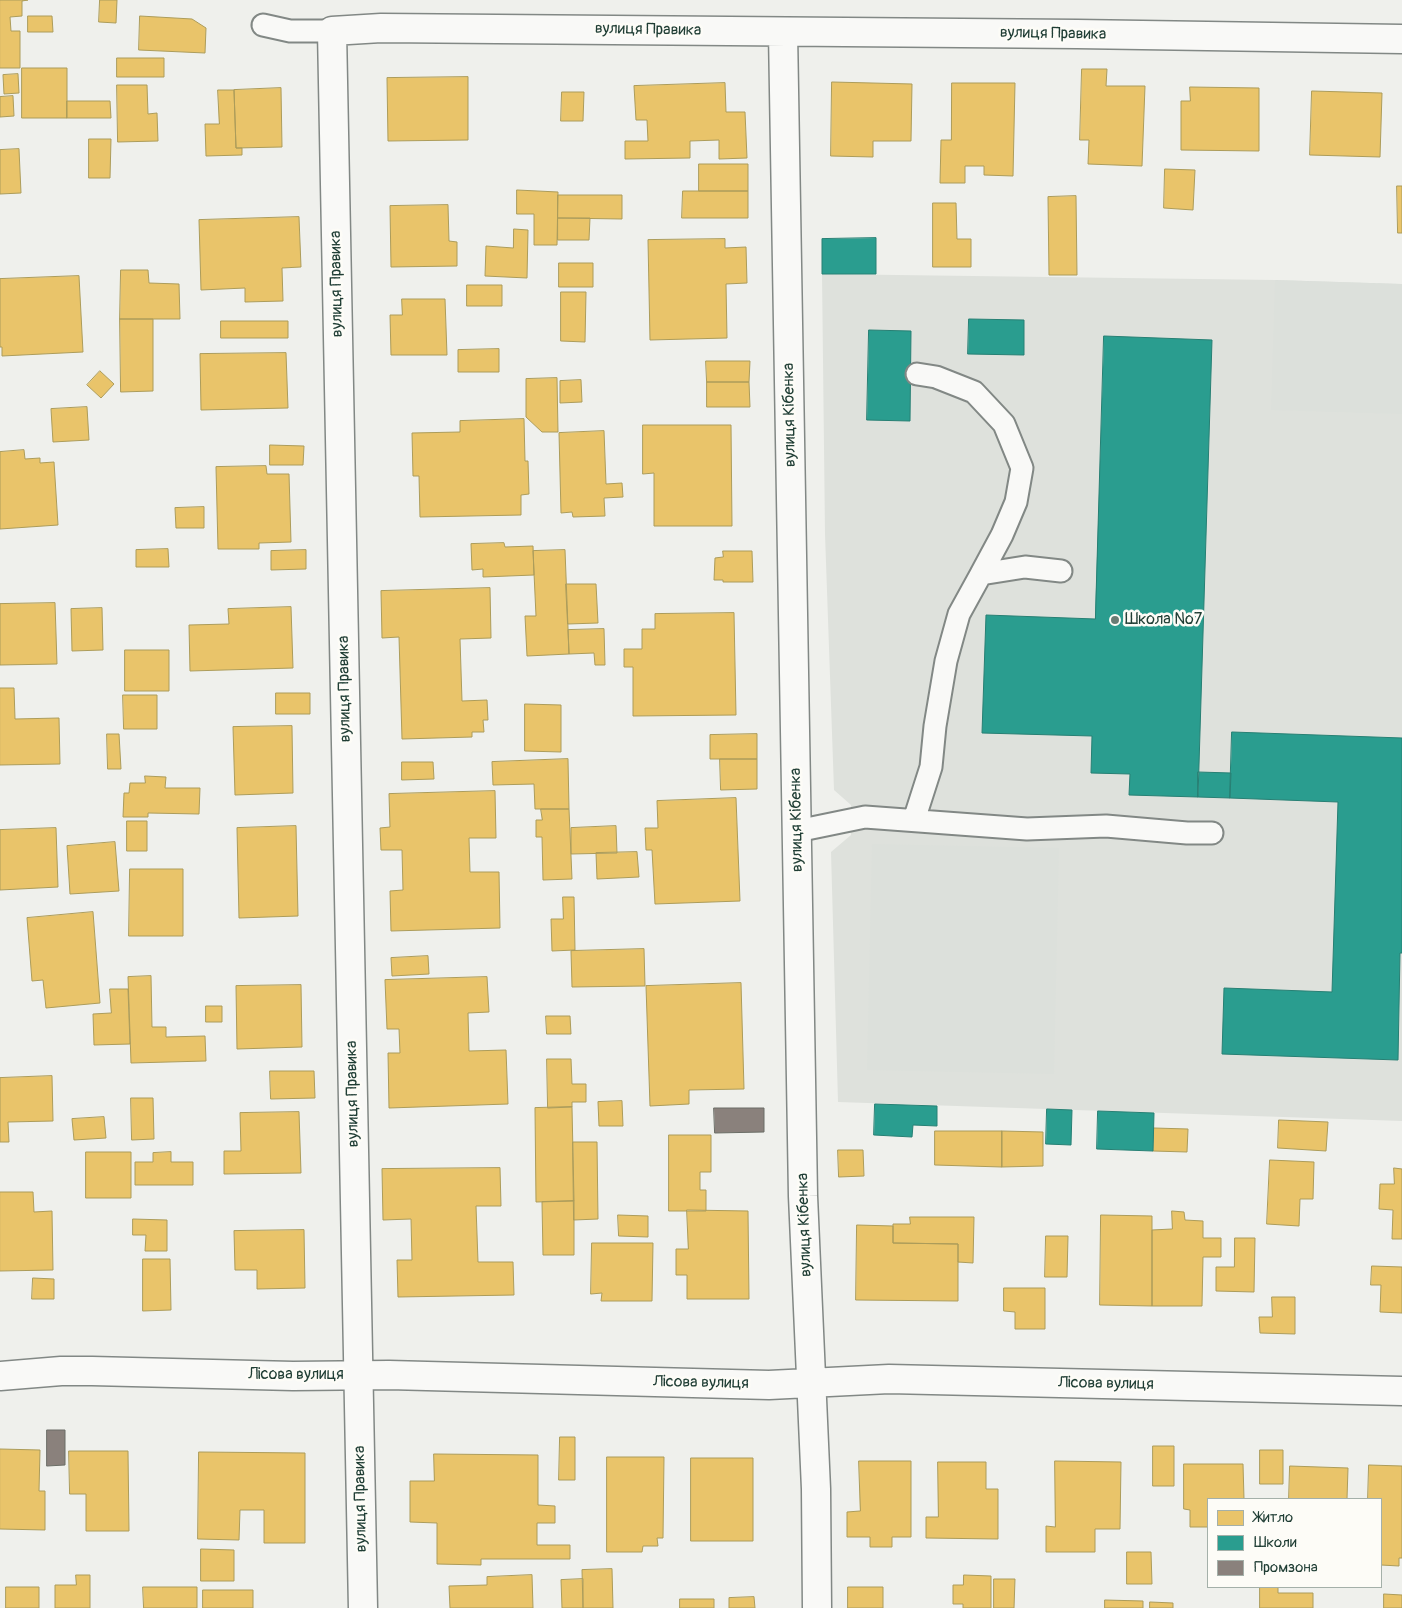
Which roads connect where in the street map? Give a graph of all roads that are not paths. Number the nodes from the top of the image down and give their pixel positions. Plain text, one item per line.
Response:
1 (263, 25) dead end
2 (332, 31) junction
3 (784, 32) junction
4 (1402, 39) edge
5 (917, 374) dead end
6 (1060, 571) dead end
7 (981, 574) junction
8 (914, 820) junction
9 (797, 831) junction
10 (1212, 833) dead end
11 (358, 1375) junction
12 (0, 1376) edge
13 (811, 1383) junction
14 (1402, 1391) edge
15 (363, 1608) edge
16 (818, 1608) edge

1 - 2 lane
2 - 3 street, вулиця Правика
2 - 11 street, вулиця Правика
3 - 4 street, вулиця Правика
3 - 9 street, вулиця Кібенка
5 - 7 lane
6 - 7 lane
7 - 8 lane
8 - 9 lane
8 - 10 lane
9 - 13 street, вулиця Кібенка
11 - 12 street, Лісова вулиця
11 - 13 street, Лісова вулиця
11 - 15 street, вулиця Правика
13 - 14 street, Лісова вулиця
13 - 16 street, вулиця Кібенка

